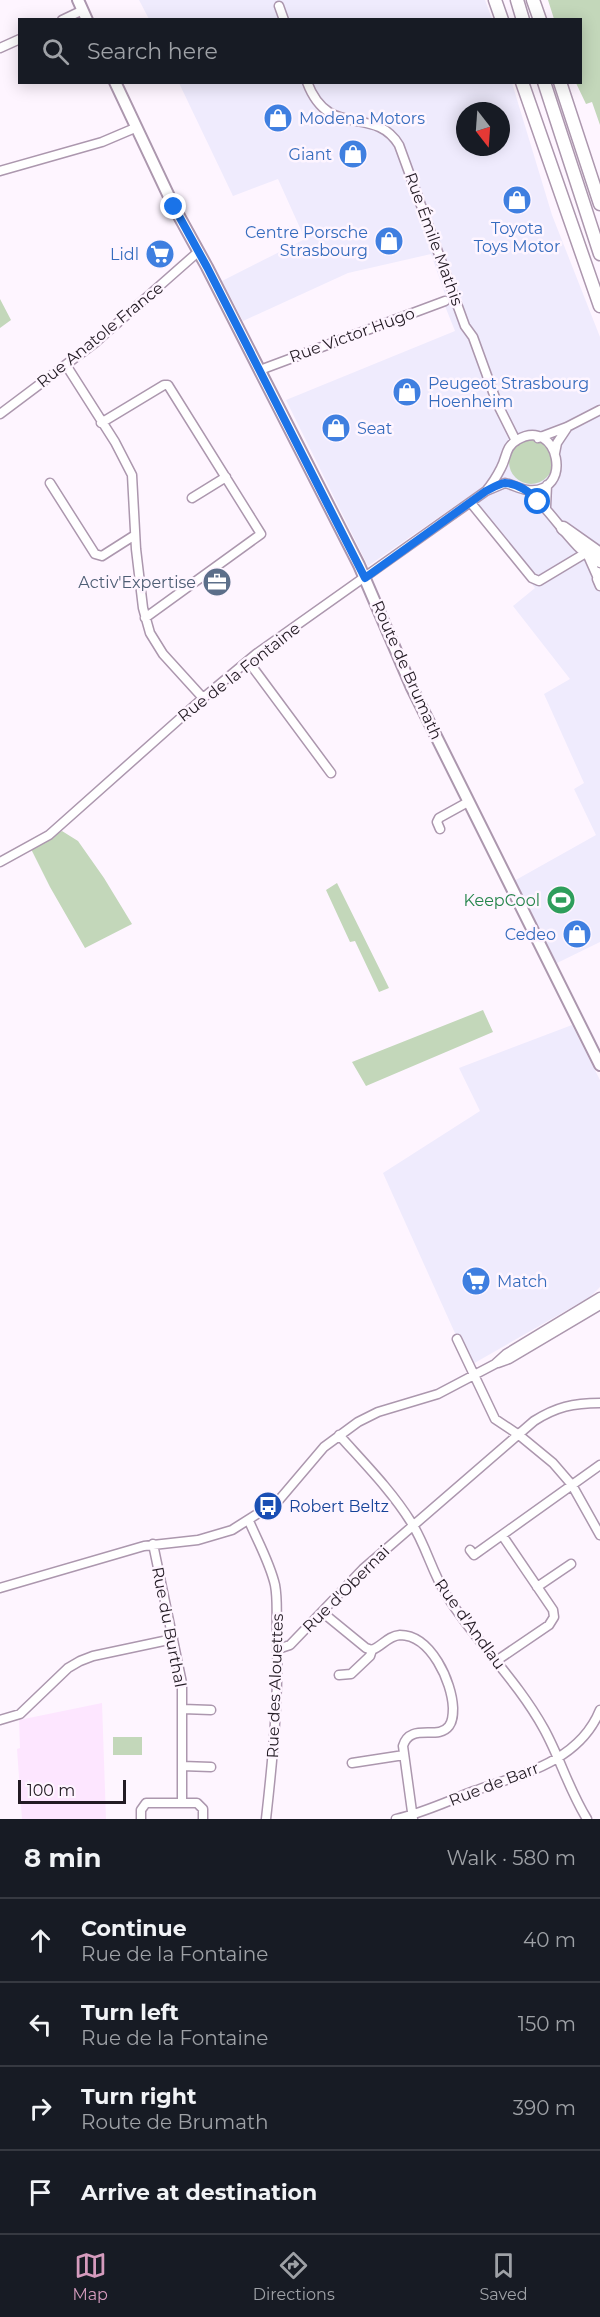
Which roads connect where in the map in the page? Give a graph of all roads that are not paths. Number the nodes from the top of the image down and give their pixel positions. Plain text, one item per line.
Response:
1 (495, 0) edge
2 (504, 0) edge
3 (517, 0) edge
4 (533, 0) edge
5 (279, 6) dead end
6 (83, 10) edge
7 (66, 18) edge
8 (283, 18) edge
9 (501, 18) edge
10 (509, 18) edge
11 (522, 18) edge
12 (539, 18) edge
13 (18, 40) edge
14 (0, 48) edge
15 (116, 84) edge
16 (308, 84) edge
17 (523, 84) edge
18 (528, 84) edge
19 (545, 84) edge
20 (561, 84) edge
21 (538, 124) junction
22 (135, 128) junction
23 (0, 171) edge
24 (600, 204) edge
25 (198, 252) junction
26 (600, 254) edge
27 (445, 301) dead end
28 (600, 306) edge
29 (66, 366) junction
30 (260, 370) junction
31 (600, 410) edge
32 (0, 414) edge
33 (101, 423) junction
34 (567, 427) junction
35 (538, 438) junction
36 (516, 441) junction
37 (555, 453) junction
38 (503, 464) junction
39 (226, 477) junction
40 (50, 483) dead end
41 (515, 485) junction
42 (547, 485) junction
43 (527, 490) junction
44 (486, 491) junction
45 (192, 498) dead end
46 (471, 503) junction
47 (546, 507) junction
48 (563, 528) joint
49 (135, 535) junction
50 (591, 555) edge
51 (600, 563) edge
52 (598, 573) edge
53 (365, 578) junction
54 (600, 586) edge
55 (145, 618) junction
56 (248, 661) junction
57 (202, 698) junction
58 (331, 773) dead end
59 (468, 802) junction
60 (440, 829) dead end
61 (0, 862) edge
62 (600, 1065) edge
63 (600, 1297) edge
64 (600, 1305) edge
65 (457, 1339) dead end
66 (495, 1364) junction
67 (474, 1375) junction
68 (600, 1403) edge
69 (339, 1435) junction
70 (519, 1435) junction
71 (600, 1465) edge
72 (572, 1485) junction
73 (249, 1521) junction
74 (413, 1524) junction
75 (502, 1535) junction
76 (600, 1535) edge
77 (153, 1544) junction
78 (470, 1550) dead end
79 (571, 1564) dead end
80 (537, 1587) junction
81 (0, 1588) edge
82 (322, 1612) junction
83 (173, 1639) junction
84 (278, 1649) junction
85 (372, 1650) junction
86 (496, 1661) junction
87 (339, 1675) dead end
88 (183, 1709) junction
89 (211, 1710) dead end
90 (600, 1710) edge
91 (0, 1720) edge
92 (404, 1755) junction
93 (558, 1758) junction
94 (352, 1763) dead end
95 (182, 1766) junction
96 (211, 1767) dead end
97 (182, 1802) junction
98 (412, 1817) edge
99 (141, 1819) edge
100 (203, 1819) edge
101 (266, 1819) edge
102 (396, 1819) edge
103 (586, 1819) edge

1 - 9 highway
2 - 10 highway
3 - 11 highway
4 - 12 highway
5 - 8 street
6 - 7 street
13 - 14 street
15 - 22 main road, Route de Brumath
16 - 36 street, Rue Émile Mathis
17 - 21 highway
18 - 21 highway
19 - 26 highway
20 - 24 highway
21 - 28 highway
22 - 23 street
22 - 25 main road, Route de Brumath
25 - 29 street, Rue Anatole France
25 - 30 main road, Route de Brumath
27 - 30 street, Rue Victor Hugo
29 - 32 street, Rue Anatole France
29 - 33 street
30 - 53 main road, Route de Brumath
31 - 34 street
33 - 39 street
33 - 49 street
34 - 35 street
34 - 37 street
35 - 36 street
35 - 37 street
36 - 38 street, Rue de la Fontaine
37 - 42 street
38 - 41 street
38 - 44 street, Rue de la Fontaine
39 - 45 street
39 - 55 street
40 - 49 street
41 - 43 street
41 - 44 street, Rue de la Fontaine
42 - 43 street
42 - 47 street
43 - 47 street
44 - 46 street, Rue de la Fontaine
46 - 50 street
46 - 53 street, Rue de la Fontaine
47 - 48 street
48 - 50 highway
49 - 55 street
50 - 51 street
50 - 52 street
52 - 54 street
53 - 56 street, Rue de la Fontaine
53 - 59 main road, Route de Brumath
55 - 57 street
56 - 57 street, Rue de la Fontaine
56 - 58 street
57 - 61 street, Rue de la Fontaine
59 - 60 street
59 - 62 main road, Route de Brumath
63 - 66 street
64 - 66 street
65 - 67 street
66 - 67 street
67 - 69 street
67 - 70 street
68 - 70 street, Rue d'Obernai
69 - 73 street
69 - 74 street, Rue d'Andlau
70 - 72 street
70 - 74 street, Rue d'Obernai
71 - 72 street
72 - 75 street
72 - 76 street
73 - 77 street
73 - 84 street, Rue des Alouettes
74 - 82 street, Rue d'Obernai
74 - 86 street, Rue d'Andlau
75 - 78 street
75 - 80 street
77 - 81 street
77 - 83 street, Rue du Burthal
79 - 80 street
80 - 86 street
82 - 84 street, Rue d'Obernai
82 - 85 street
83 - 88 street, Rue du Burthal
83 - 91 street
84 - 101 street, Rue des Alouettes
85 - 87 street
85 - 92 street
86 - 93 street, Rue d'Andlau
88 - 89 street, Rue du Burthal
88 - 95 street, Rue du Burthal
90 - 93 street, Rue de Barr
92 - 94 street
92 - 98 street
93 - 98 street, Rue de Barr
93 - 103 street, Rue d'Andlau
95 - 96 street
95 - 97 street, Rue du Burthal
97 - 99 street
97 - 100 street
98 - 102 street, Rue de Barr

